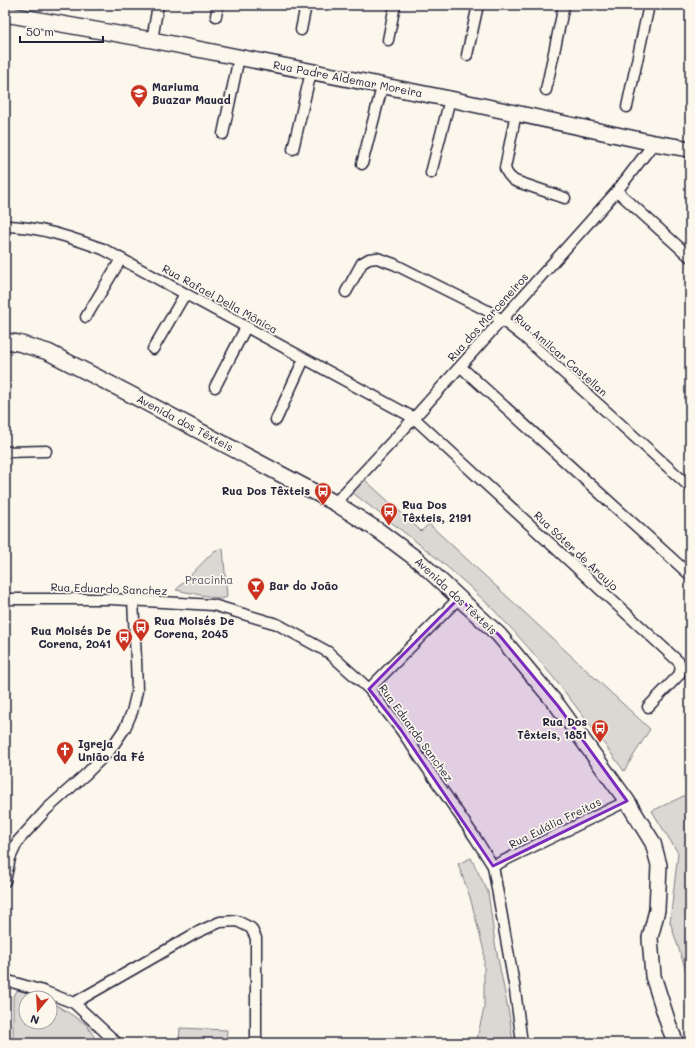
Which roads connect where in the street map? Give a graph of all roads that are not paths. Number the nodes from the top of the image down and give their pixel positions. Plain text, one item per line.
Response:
1 (158, 5) edge
2 (218, 5) edge
3 (306, 5) edge
4 (395, 5) edge
5 (478, 5) edge
6 (564, 5) edge
7 (649, 5) edge
8 (5, 14) edge
9 (216, 16) dead end
10 (301, 30) dead end
11 (152, 40) junction
12 (388, 40) dead end
13 (467, 55) dead end
14 (239, 58) junction
15 (311, 72) junction
16 (382, 86) junction
17 (546, 90) dead end
18 (450, 99) junction
19 (627, 107) dead end
20 (516, 113) junction
21 (223, 134) dead end
22 (654, 143) junction
23 (293, 149) dead end
24 (690, 149) edge
25 (362, 164) dead end
26 (431, 173) dead end
27 (617, 191) junction
28 (565, 198) dead end
29 (5, 226) edge
30 (690, 257) edge
31 (121, 259) junction
32 (346, 292) dead end
33 (185, 294) junction
34 (86, 317) dead end
35 (502, 320) junction
36 (246, 327) junction
37 (5, 341) edge
38 (153, 349) dead end
39 (304, 359) junction
40 (460, 366) junction
41 (215, 387) dead end
42 (414, 418) junction
43 (276, 420) dead end
44 (46, 451) dead end
45 (5, 452) edge
46 (690, 487) edge
47 (335, 503) junction
48 (690, 575) edge
49 (459, 598) junction
50 (5, 599) edge
51 (133, 600) junction
52 (369, 689) junction
53 (648, 707) dead end
54 (627, 801) junction
55 (493, 866) junction
56 (5, 881) edge
57 (5, 980) edge
58 (74, 1003) junction
59 (117, 1043) edge
60 (256, 1043) edge
61 (522, 1043) edge
62 (676, 1043) edge

1 - 11 street
2 - 9 street
3 - 10 street
4 - 12 street
5 - 13 street
6 - 17 street
7 - 19 street
8 - 11 main road, Rua Padre Aldemar Moreira
11 - 14 main road, Rua Padre Aldemar Moreira
14 - 15 main road, Rua Padre Aldemar Moreira
14 - 21 street
15 - 16 main road, Rua Padre Aldemar Moreira
15 - 23 street
16 - 18 main road, Rua Padre Aldemar Moreira
16 - 25 street
18 - 20 main road, Rua Padre Aldemar Moreira
18 - 26 street
20 - 22 main road, Rua Padre Aldemar Moreira
20 - 28 street
22 - 24 main road, Rua Padre Aldemar Moreira
22 - 27 street, Rua dos Marceneiros
27 - 30 street
27 - 35 street, Rua dos Marceneiros
29 - 31 street, Rua Rafael Della Mônica
31 - 33 street, Rua Rafael Della Mônica
31 - 34 street
32 - 35 street, Rua Amilcar Castellan
33 - 36 street, Rua Rafael Della Mônica
33 - 38 street
35 - 40 street, Rua dos Marceneiros
35 - 46 street, Rua Amilcar Castellan
36 - 39 street, Rua Rafael Della Mônica
36 - 41 street
37 - 47 main road, Avenida dos Têxteis
39 - 42 street, Rua Rafael Della Mônica
39 - 43 street
40 - 42 street, Rua dos Marceneiros
40 - 48 street
42 - 47 street, Rua dos Marceneiros
42 - 53 street, Rua Sóter de Araujo
44 - 45 street
47 - 49 main road, Avenida dos Têxteis
49 - 52 street
49 - 54 main road, Avenida dos Têxteis
50 - 51 street, Rua Eduardo Sanchez
51 - 52 street, Rua Eduardo Sanchez
51 - 56 street
52 - 55 street, Rua Eduardo Sanchez
54 - 55 street, Rua Eulália Freitas
54 - 62 main road, Avenida dos Têxteis
55 - 61 street, Rua Eduardo Sanchez
57 - 58 street
58 - 59 street
58 - 60 street

